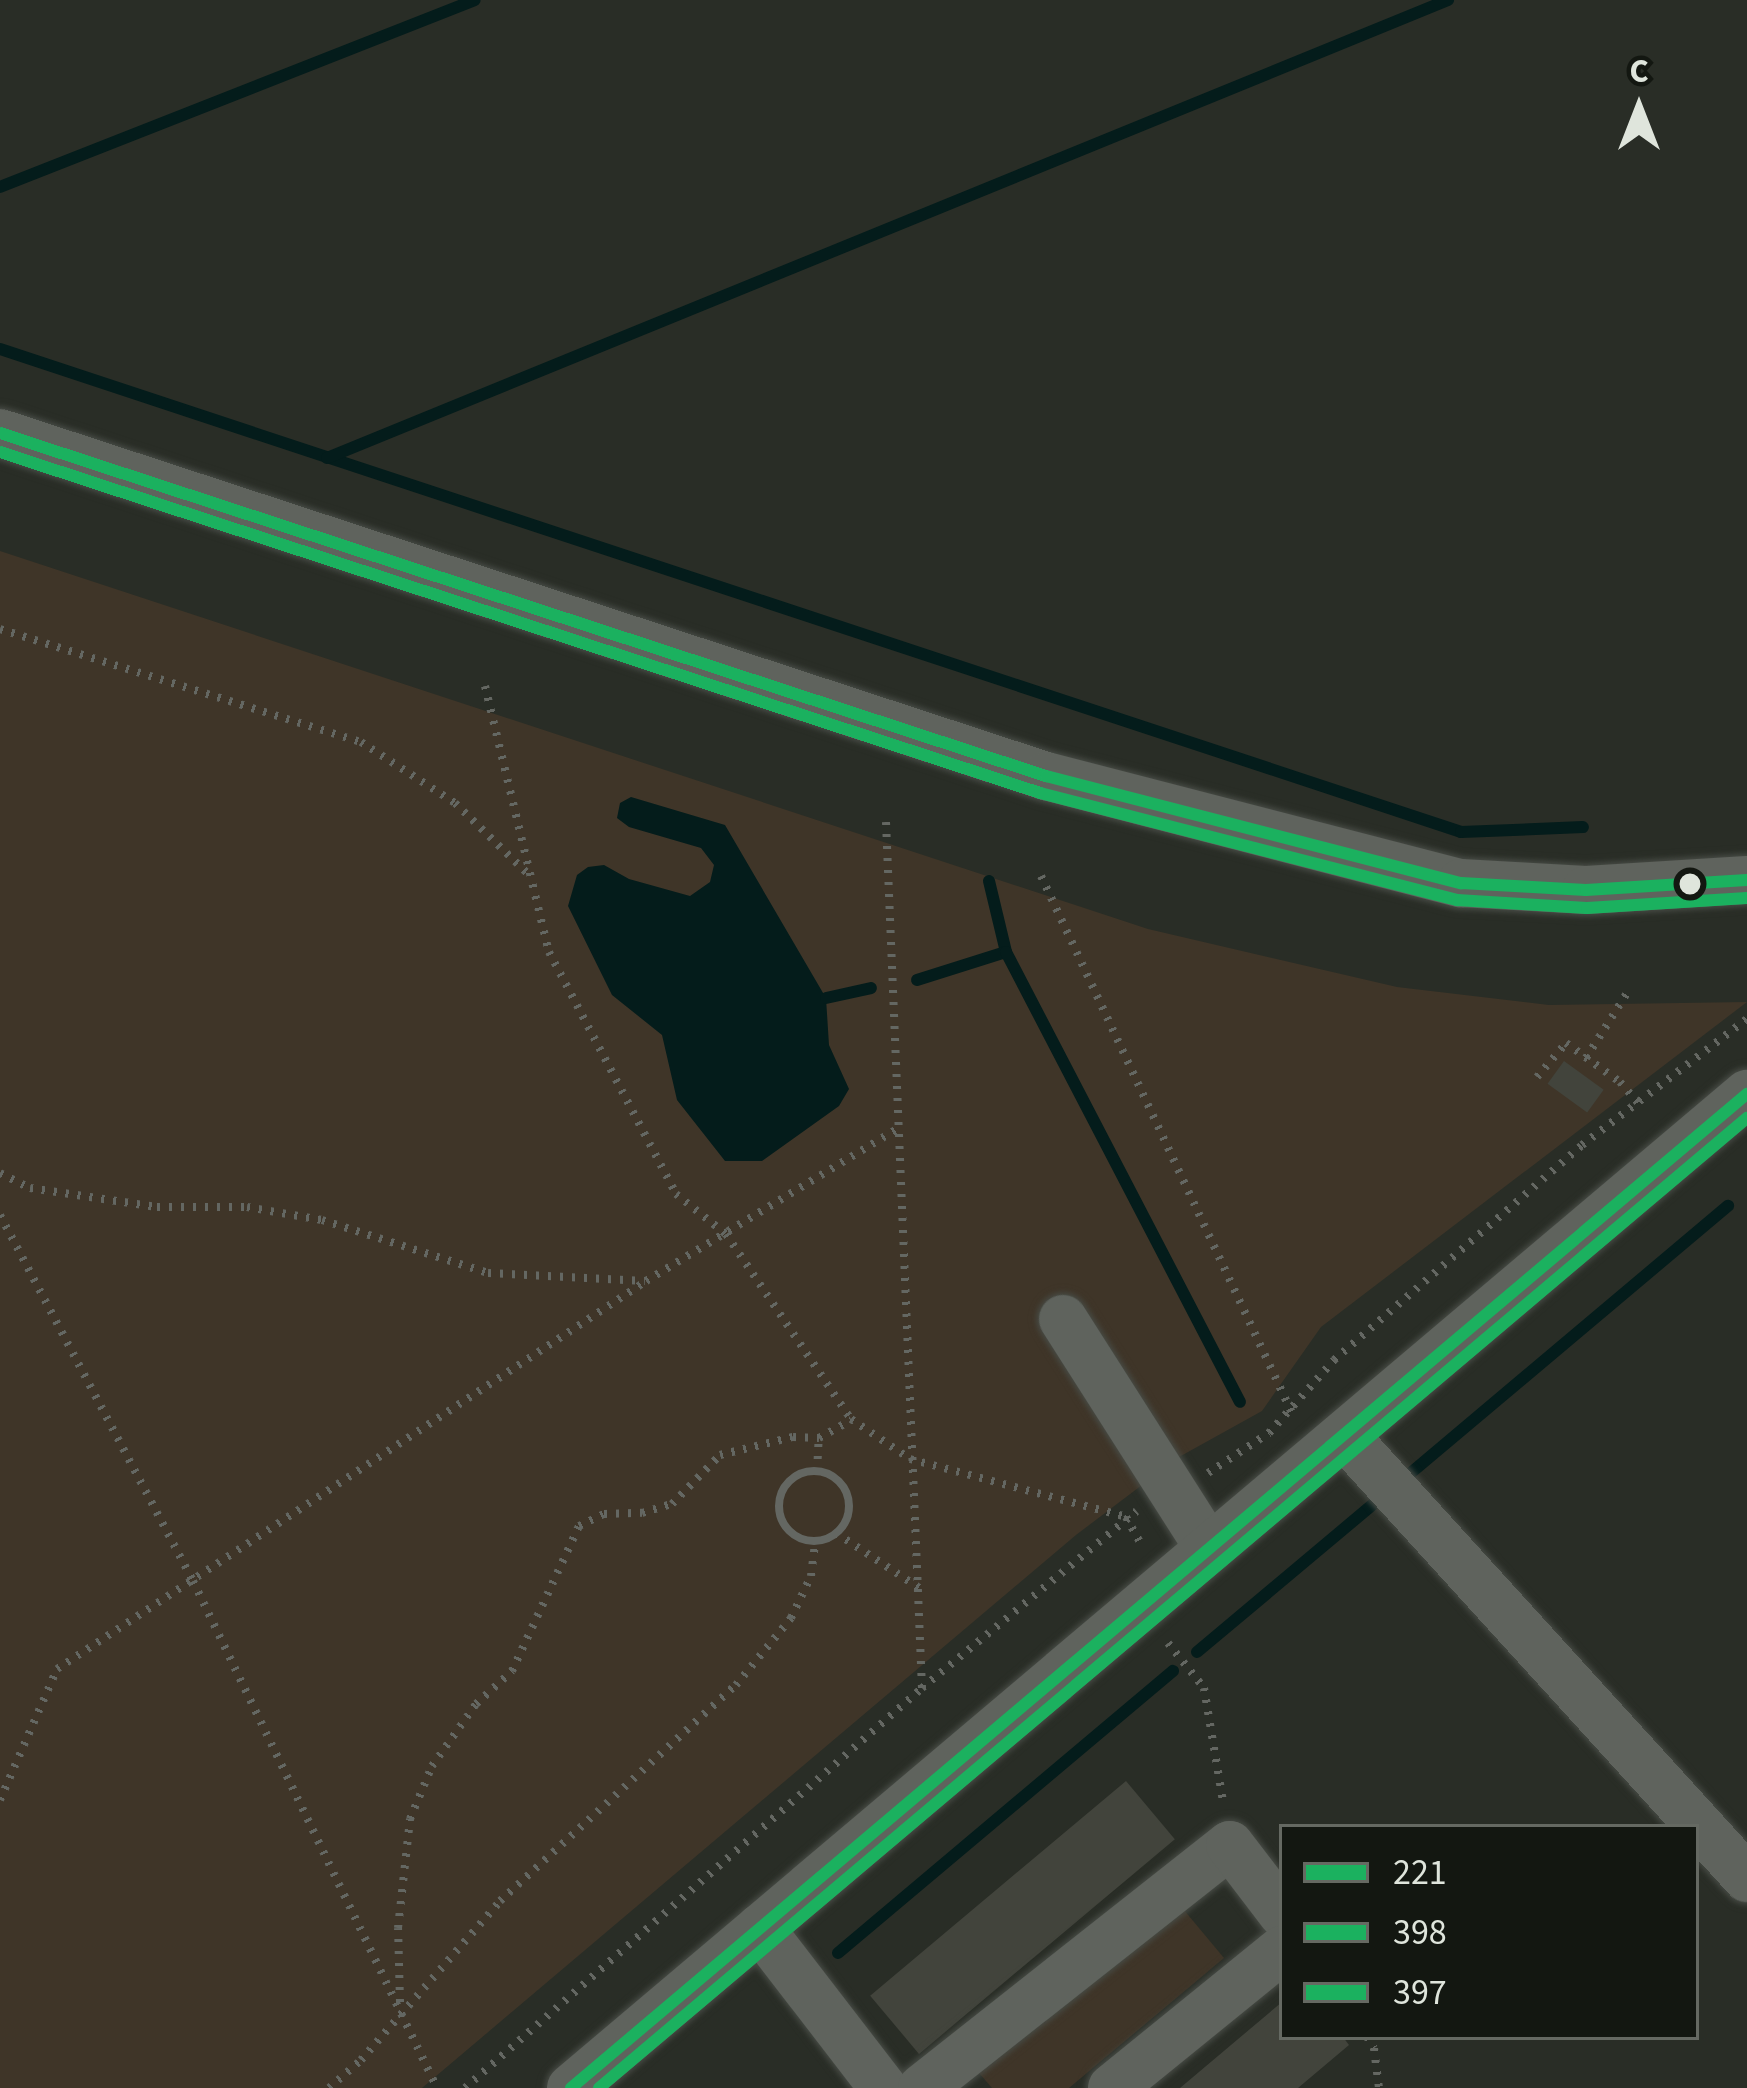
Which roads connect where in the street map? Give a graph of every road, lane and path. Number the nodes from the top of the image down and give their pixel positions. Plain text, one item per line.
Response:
1 (0, 433) edge
2 (0, 629) edge
3 (485, 686) dead end
4 (886, 822) dead end
5 (1041, 876) dead end
6 (531, 877) junction
7 (1747, 880) edge
8 (1630, 988) dead end
9 (1747, 1019) edge
10 (1586, 1058) junction
11 (1537, 1077) dead end
12 (1746, 1098) edge
13 (1638, 1103) junction
14 (902, 1126) junction
15 (0, 1173) edge
16 (0, 1216) edge
17 (726, 1234) junction
18 (646, 1281) junction
19 (1063, 1319) dead end
20 (1292, 1413) junction
21 (851, 1420) junction
22 (1343, 1435) junction
23 (819, 1438) junction
24 (910, 1459) junction
25 (817, 1471) junction
26 (1174, 1492) junction
27 (1126, 1517) junction
28 (836, 1533) junction
29 (814, 1541) junction
30 (1209, 1548) junction
31 (193, 1580) junction
32 (1165, 1586) junction
33 (919, 1588) junction
34 (1168, 1643) dead end
35 (922, 1688) junction
36 (0, 1800) edge
37 (1698, 1824) edge
38 (1699, 1825) edge
39 (1230, 1845) junction
40 (1747, 1878) edge
41 (1279, 1909) edge
42 (760, 1928) junction
43 (1279, 1952) edge
44 (400, 2010) junction
45 (1369, 2040) edge
46 (328, 2088) edge
47 (437, 2088) edge
48 (465, 2088) edge
49 (571, 2088) edge
50 (883, 2088) edge
51 (922, 2088) edge
52 (1112, 2088) edge
53 (1378, 2088) edge

1 - 7 street
2 - 6 path
3 - 6 path
4 - 14 path
5 - 20 path
6 - 17 path
8 - 10 path
9 - 13 path
10 - 11 path
10 - 13 path
12 - 22 street
13 - 20 path
14 - 17 path
14 - 24 path
15 - 18 path
16 - 31 path
17 - 18 path
17 - 21 path
18 - 31 path
19 - 26 street
20 - 26 path
21 - 23 path
21 - 24 path
22 - 30 street
22 - 37 street
23 - 25 path
23 - 44 path
24 - 27 path
24 - 33 path
25 - 28 path
25 - 29 path
26 - 27 path
26 - 30 street
27 - 32 path
27 - 35 path
28 - 29 path
28 - 33 path
29 - 44 path
30 - 32 street
31 - 36 path
31 - 44 path
32 - 42 street
33 - 35 path
34 - 39 path
35 - 48 path
38 - 40 street
39 - 41 street
39 - 51 street
42 - 49 street
42 - 50 street
43 - 52 street
44 - 46 path
44 - 47 path
45 - 53 path

